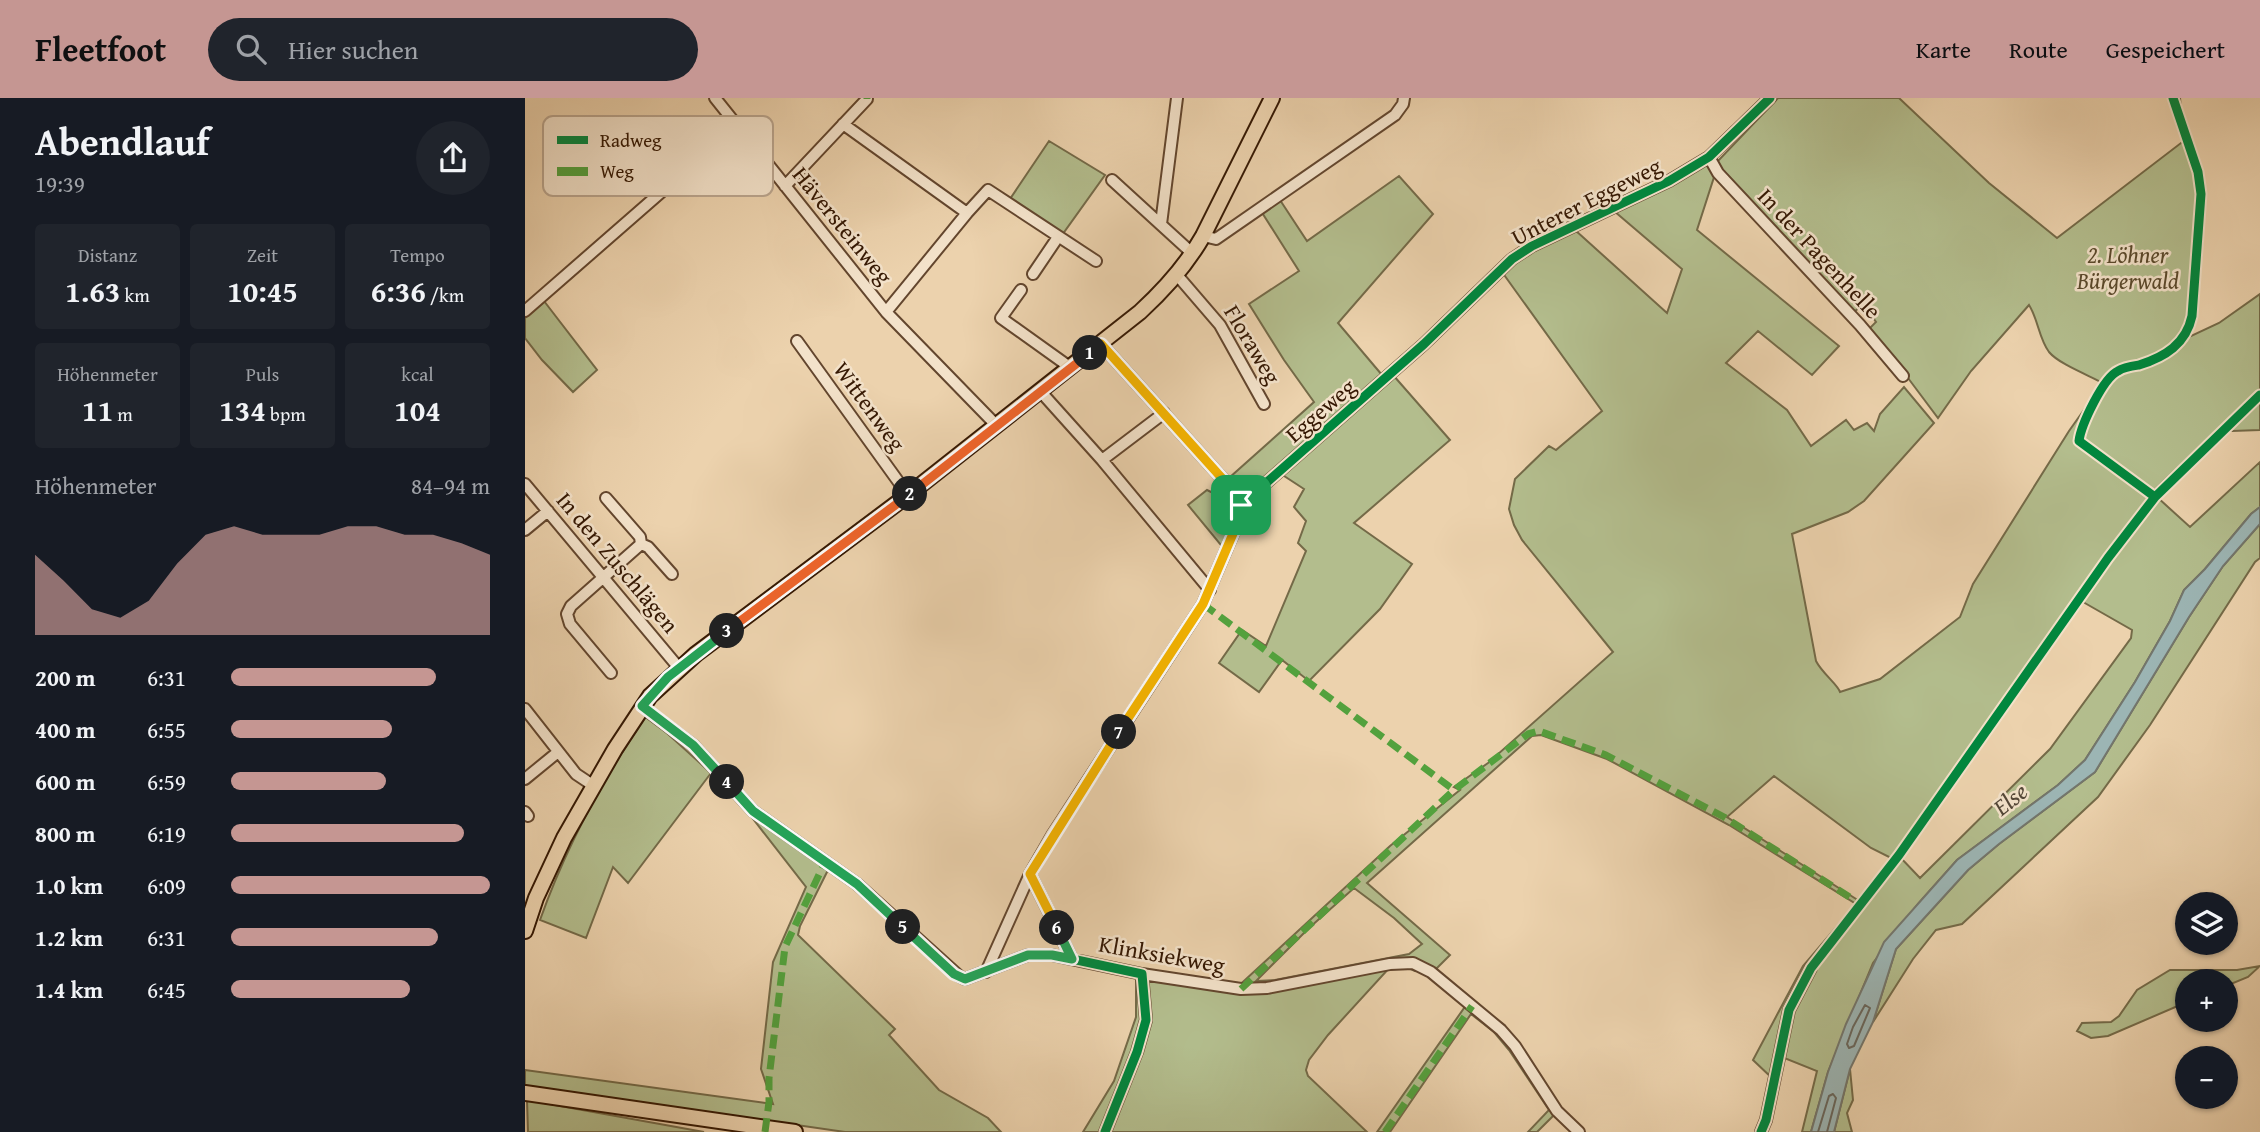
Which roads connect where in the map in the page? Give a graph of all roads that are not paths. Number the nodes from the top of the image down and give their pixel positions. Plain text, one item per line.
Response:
1 (715, 98) edge
2 (1177, 98) edge
3 (1272, 98) edge
4 (1404, 98) edge
5 (1770, 98) edge
6 (867, 99) edge
7 (730, 116) edge
8 (843, 124) junction
9 (1709, 157) junction
10 (773, 170) edge
11 (1112, 180) dead end
12 (785, 186) junction
13 (657, 196) edge
14 (964, 216) junction
15 (1161, 223) junction
16 (1203, 236) junction
17 (1058, 237) junction
18 (1193, 254) junction
19 (1096, 261) dead end
20 (1033, 274) dead end
21 (1177, 275) junction
22 (1021, 290) dead end
23 (525, 311) edge
24 (886, 312) junction
25 (797, 341) dead end
26 (1101, 344) junction
27 (1424, 344) joint
28 (1071, 368) junction
29 (1903, 376) dead end
30 (1041, 392) junction
31 (1264, 404) dead end
32 (1164, 413) junction
33 (997, 426) junction
34 (1102, 460) junction
35 (525, 484) edge
36 (908, 495) junction
37 (607, 498) dead end
38 (1241, 505) junction
39 (548, 511) junction
40 (525, 530) edge
41 (641, 544) junction
42 (672, 574) dead end
43 (604, 579) junction
44 (1210, 590) junction
45 (679, 668) junction
46 (611, 673) dead end
47 (642, 706) junction
48 (525, 709) edge
49 (558, 752) junction
50 (525, 779) edge
51 (594, 786) junction
52 (1030, 874) junction
53 (525, 931) edge
54 (1072, 959) junction
55 (1811, 968) dead end
56 (986, 972) junction
57 (1142, 974) junction
58 (525, 1093) edge
59 (582, 1102) junction
60 (733, 1128) edge
61 (712, 1132) edge
62 (795, 1132) edge
63 (1105, 1132) edge
64 (1579, 1132) edge
65 (1761, 1132) edge

1 - 7 street, Häversteinweg
2 - 15 street
3 - 16 main road
4 - 16 street
5 - 9 street, Unterer Eggeweg
6 - 8 street
8 - 12 street
8 - 14 street
9 - 27 street, Unterer Eggeweg
9 - 29 street, In der Pagenhelle
10 - 12 street, Häversteinweg
11 - 15 street
12 - 24 street, Häversteinweg
13 - 23 street
14 - 17 street, Häversteinweg
14 - 24 street, Häversteinweg
15 - 18 street
16 - 18 main road
17 - 19 street
17 - 20 street
18 - 21 main road
21 - 26 main road
21 - 31 street, Floraweg
22 - 28 street
24 - 33 street, Häversteinweg
25 - 36 street, Wittenweg
26 - 28 main road
26 - 32 street
27 - 38 street, Eggeweg
28 - 30 main road
30 - 33 main road
30 - 34 street
32 - 34 street
32 - 38 street
33 - 36 main road
34 - 44 street
35 - 39 street, In den Zuschlägen
36 - 45 main road
37 - 41 street
38 - 44 street
39 - 40 street
39 - 43 street, In den Zuschlägen
41 - 42 street
41 - 43 street
43 - 45 street, In den Zuschlägen
43 - 46 street
44 - 52 street
45 - 47 main road
47 - 51 main road
47 - 56 street, Klinksiekweg
48 - 49 street
49 - 50 street
49 - 51 street
51 - 53 main road
52 - 54 street
52 - 56 street
54 - 56 street, Klinksiekweg
54 - 57 street, Klinksiekweg
55 - 65 street
57 - 63 street
57 - 64 street, Klinksiekweg
58 - 59 main road
59 - 60 main road
59 - 61 main road
60 - 62 main road

